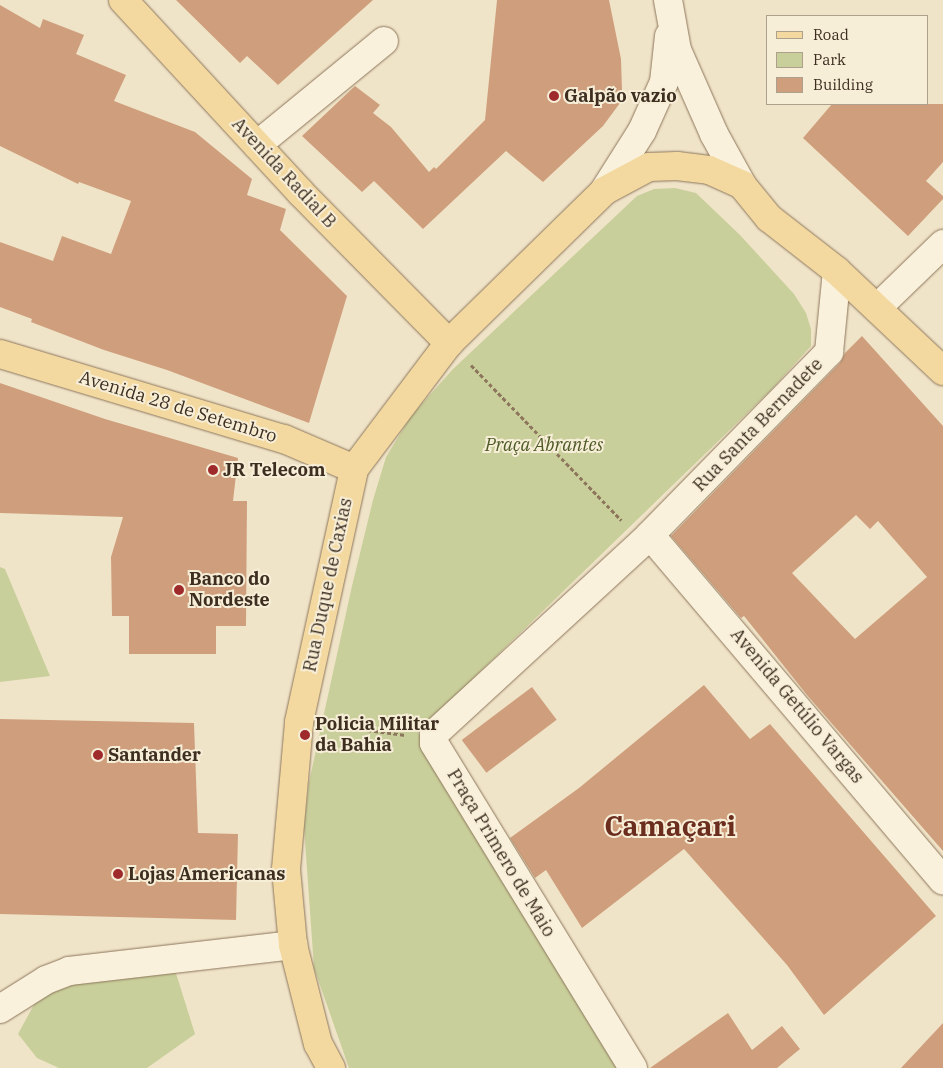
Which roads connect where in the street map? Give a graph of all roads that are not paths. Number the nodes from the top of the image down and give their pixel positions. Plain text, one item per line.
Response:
1 (122, 0) edge
2 (670, 6) edge
3 (384, 40) dead end
4 (257, 145) junction
5 (742, 184) junction
6 (604, 191) junction
7 (943, 244) edge
8 (837, 271) junction
9 (877, 308) junction
10 (449, 343) junction
11 (0, 354) edge
12 (943, 371) edge
13 (354, 469) junction
14 (646, 538) junction
15 (943, 880) edge
16 (293, 945) junction
17 (0, 1009) edge
18 (331, 1068) edge
19 (633, 1068) edge

1 - 4 main road, Avenida Radial B
2 - 5 street
2 - 6 street
3 - 4 street
4 - 10 main road, Avenida Radial B
5 - 6 main road, Rua Duque de Caxias
5 - 8 main road
6 - 10 main road, Rua Duque de Caxias
7 - 9 street
8 - 9 main road
8 - 14 street, Rua Santa Bernadete
9 - 12 main road
10 - 13 main road, Rua Duque de Caxias
11 - 13 main road, Avenida 28 de Setembro
13 - 16 main road, Rua Duque de Caxias
14 - 15 street, Avenida Getúlio Vargas
14 - 19 street, Praça Primero de Maio
16 - 17 street
16 - 18 main road, Rua Duque de Caxias

